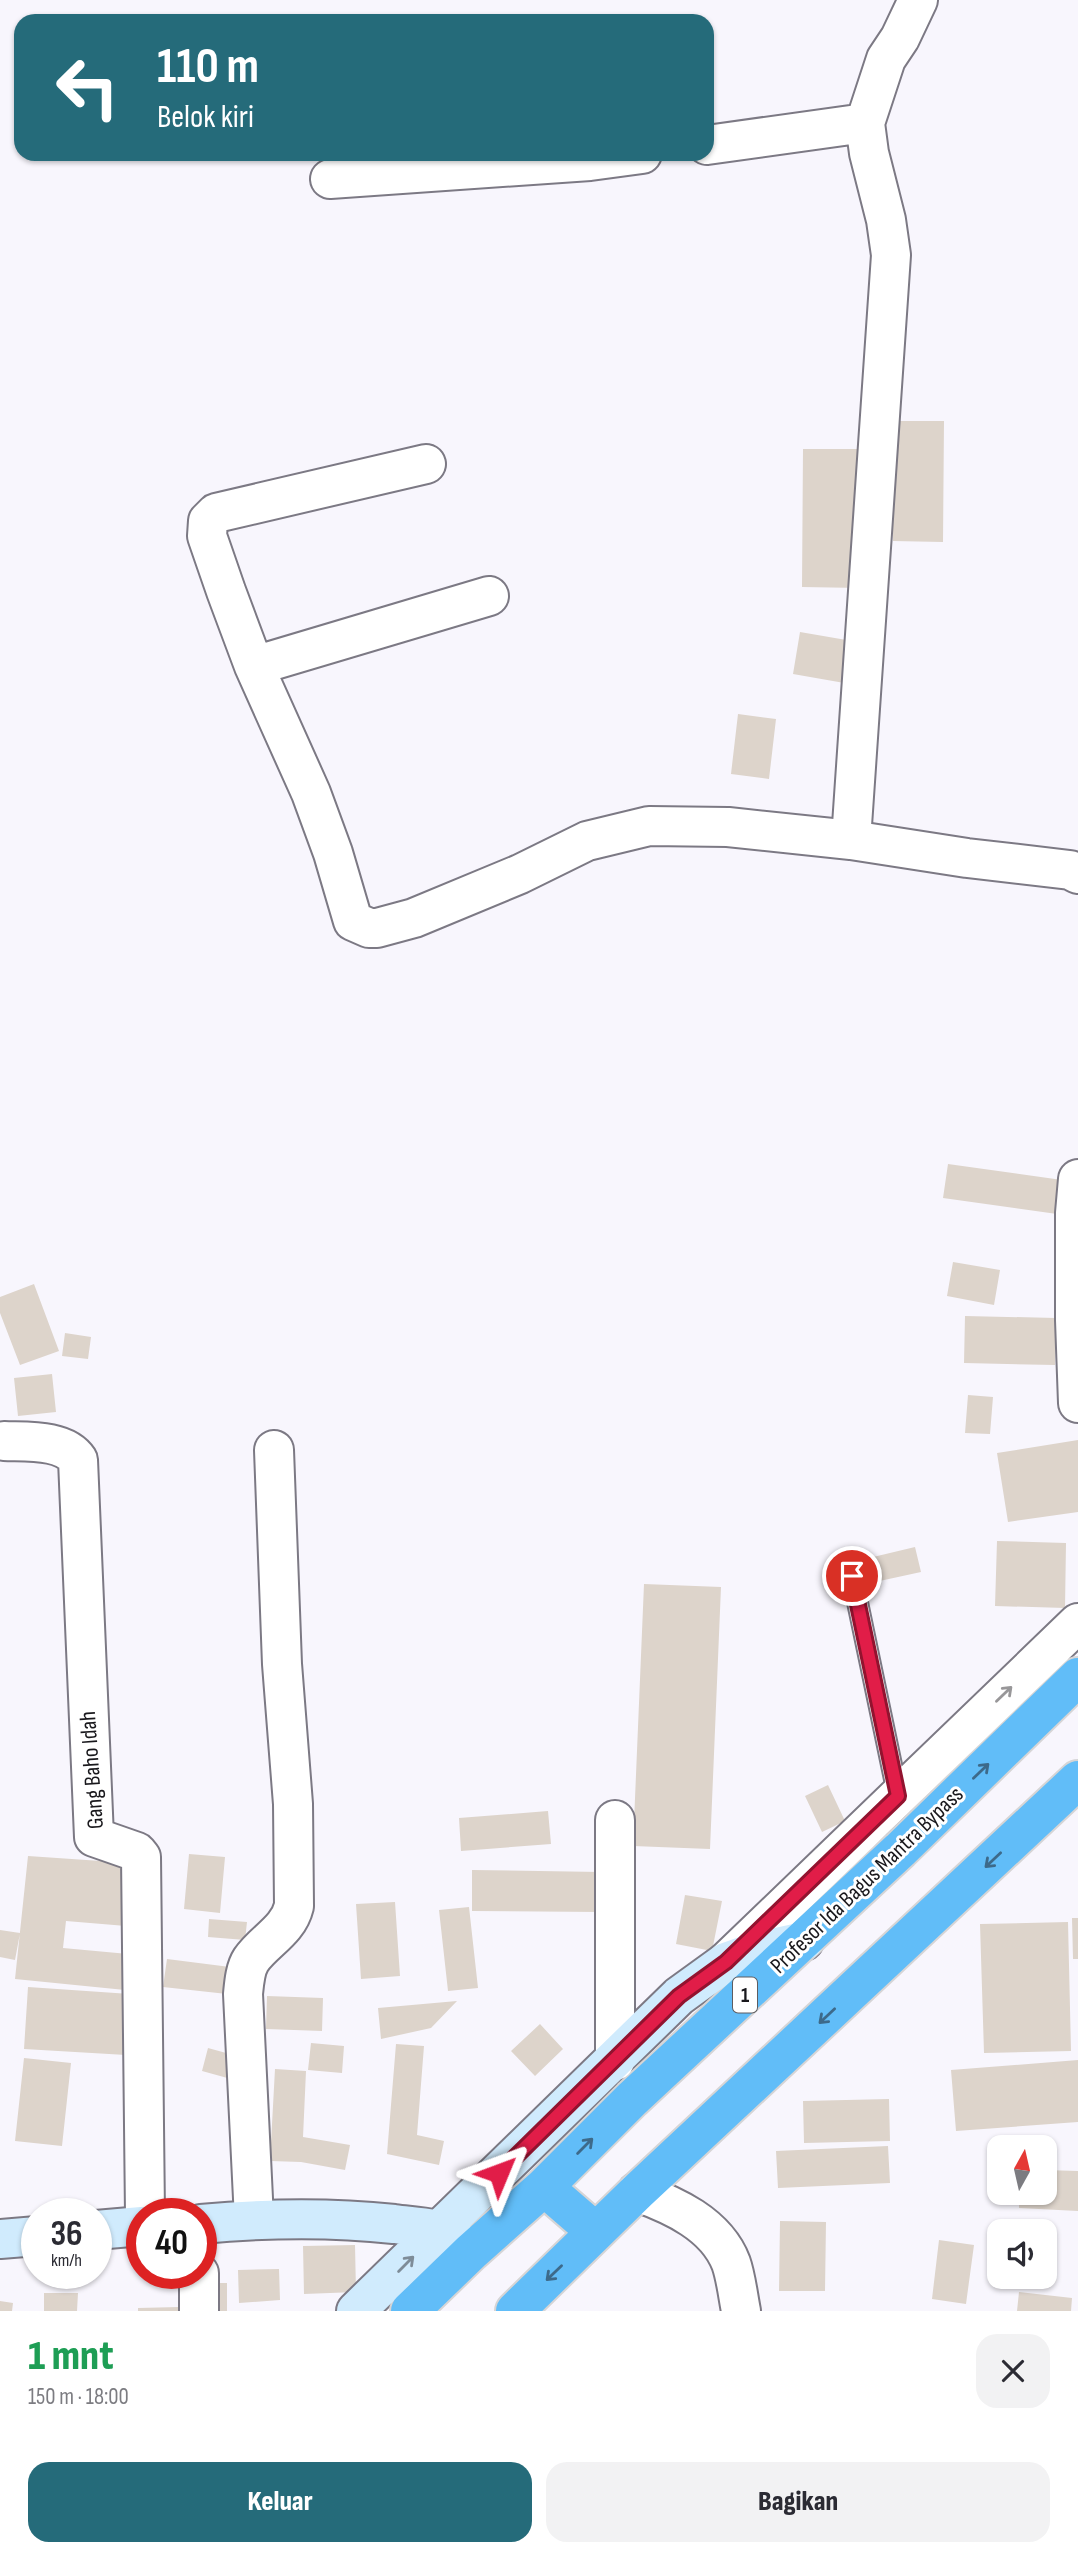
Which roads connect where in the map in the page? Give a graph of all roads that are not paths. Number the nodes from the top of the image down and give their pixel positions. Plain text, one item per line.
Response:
1 (918, 0) edge
2 (865, 123) junction
3 (714, 144) edge
4 (590, 161) edge
5 (330, 179) dead end
6 (426, 464) dead end
7 (489, 596) dead end
8 (254, 666) junction
9 (851, 839) junction
10 (1078, 874) edge
11 (1078, 1179) edge
12 (1078, 1403) edge
13 (4, 1441) dead end
14 (274, 1450) dead end
15 (852, 1576) dead end
16 (1078, 1623) edge
17 (1078, 1677) edge
18 (1078, 1780) edge
19 (898, 1796) junction
20 (615, 1820) dead end
21 (804, 1941) junction
22 (726, 1962) junction
23 (615, 2061) junction
24 (544, 2187) junction
25 (637, 2192) junction
26 (145, 2198) edge
27 (254, 2219) junction
28 (217, 2222) edge
29 (441, 2230) junction
30 (596, 2232) junction
31 (21, 2237) edge
32 (0, 2239) edge
33 (471, 2252) junction
34 (199, 2289) edge
35 (200, 2311) edge
36 (356, 2311) edge
37 (410, 2311) edge
38 (514, 2311) edge
39 (741, 2311) edge

1 - 2 street
2 - 3 street
2 - 9 street
4 - 5 street
6 - 8 street
7 - 8 street
8 - 9 street
9 - 10 street
11 - 12 street
13 - 26 street, Gang Baho Idah
14 - 27 street
15 - 19 lane
19 -> 16 street
21 -> 17 highway, Profesor Ida Bagus Mantra Bypass / 1
18 -> 25 highway
19 - 22 street
20 - 23 street
21 - 22 street
24 -> 21 highway, Profesor Ida Bagus Mantra Bypass / 1
22 - 23 street
23 - 29 street
24 - 30 highway
24 - 33 highway, Profesor Ida Bagus Mantra Bypass / 1
25 - 30 highway
25 - 39 street
27 - 28 street
27 - 29 street
29 - 33 street
36 -> 29 street
30 -> 38 highway
31 - 32 street
33 - 37 highway, Profesor Ida Bagus Mantra Bypass / 1
34 - 35 street

